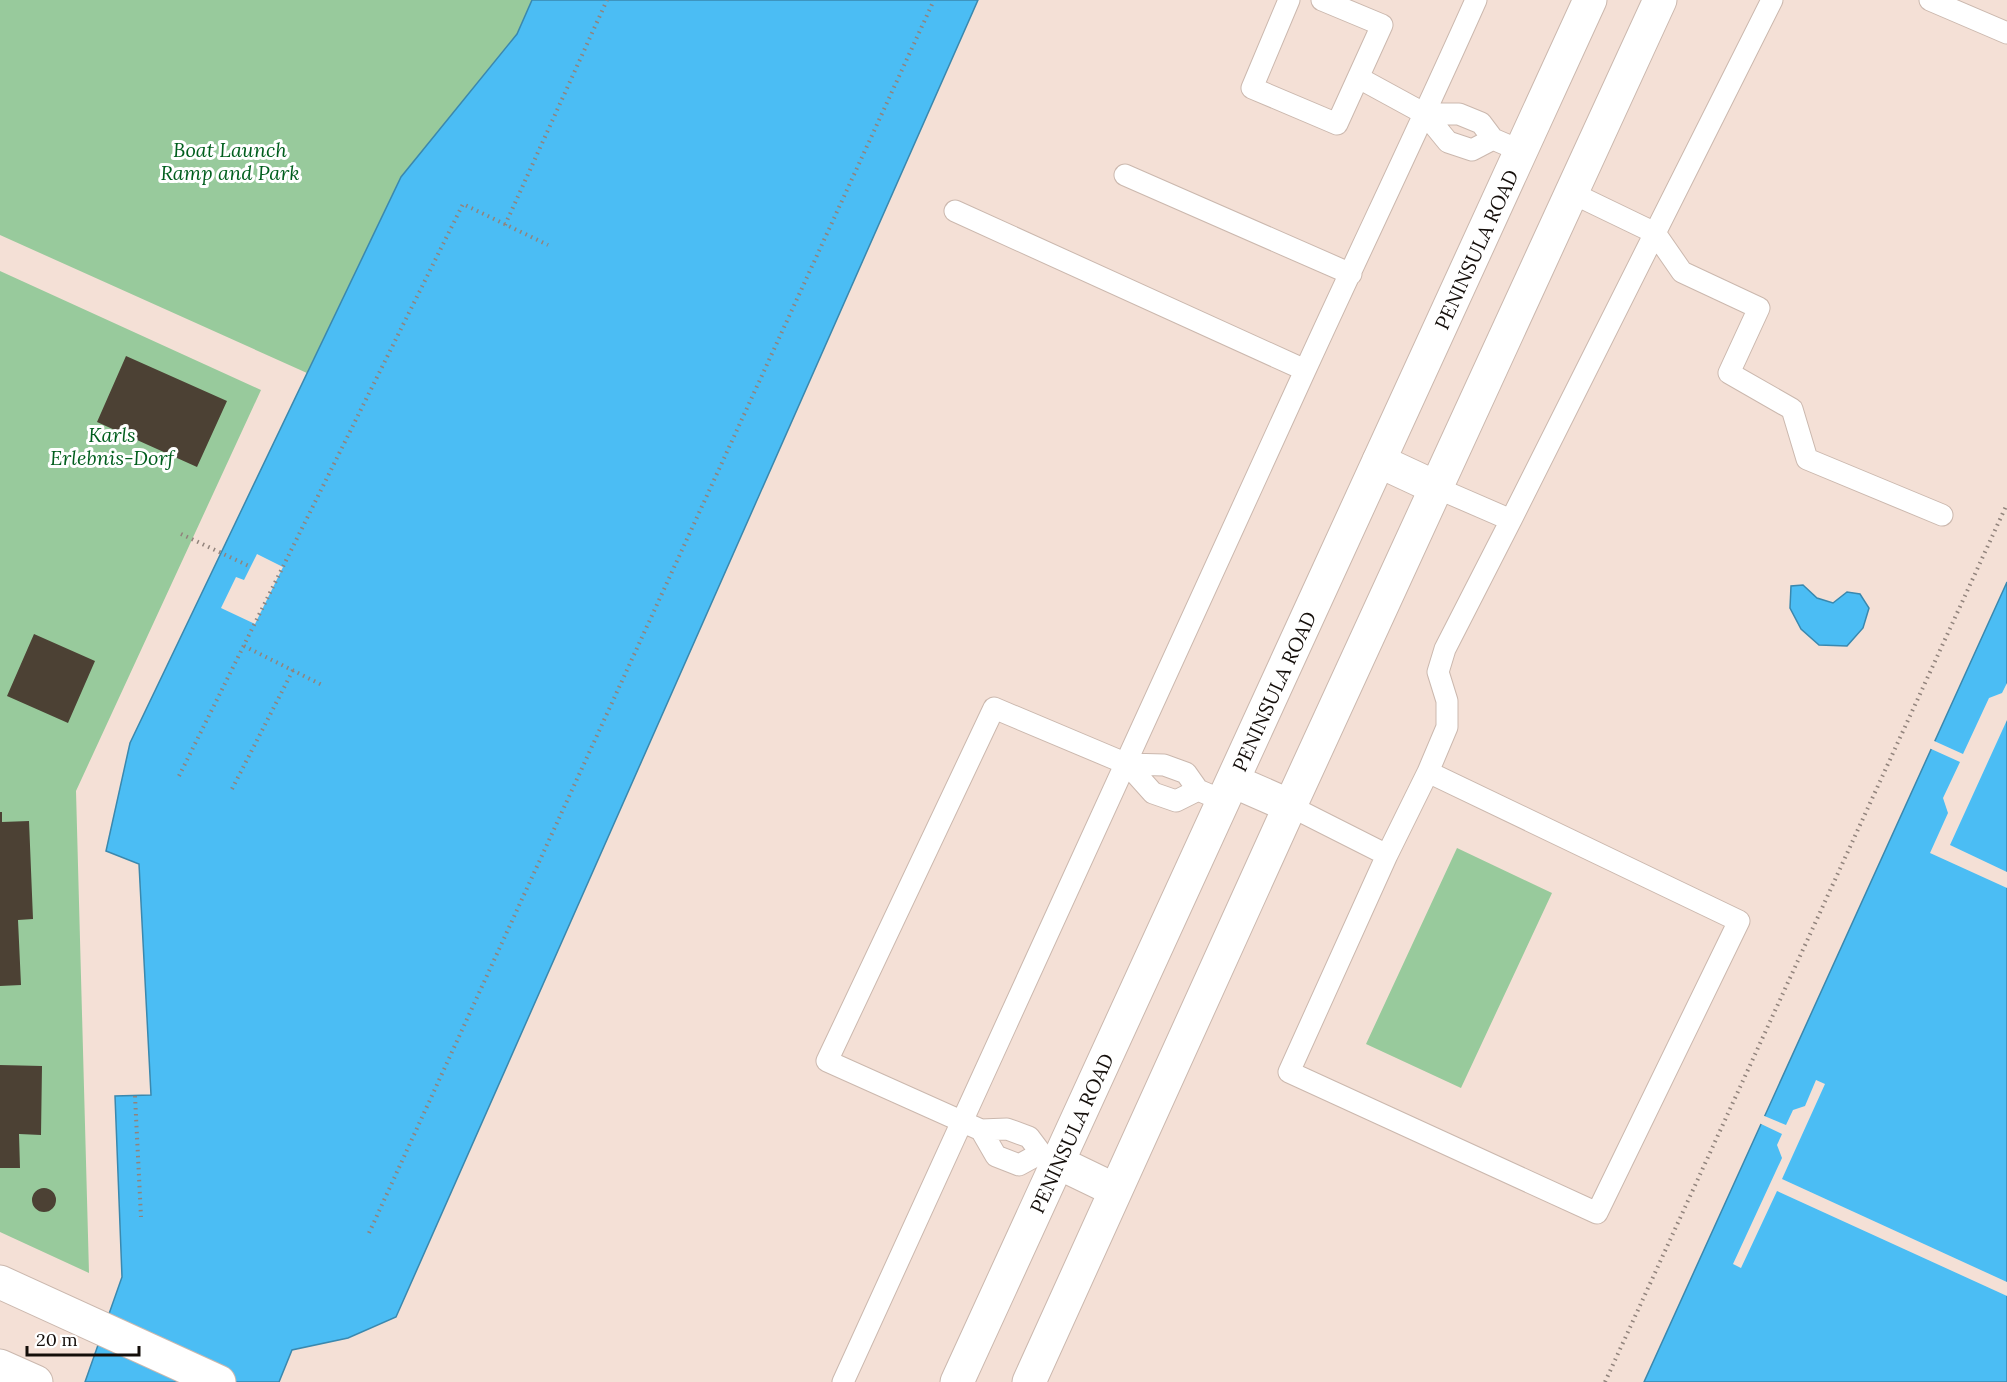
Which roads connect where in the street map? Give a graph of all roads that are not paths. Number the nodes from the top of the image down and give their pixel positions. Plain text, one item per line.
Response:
1 (1289, 0) edge
2 (1322, 0) edge
3 (1476, 0) edge
4 (1590, 0) edge
5 (1660, 0) edge
6 (1772, 0) edge
7 (1930, 0) edge
8 (2007, 33) edge
9 (1359, 78) junction
10 (1425, 114) junction
11 (1507, 145) junction
12 (1125, 175) dead end
13 (1572, 193) junction
14 (955, 211) dead end
15 (1655, 234) junction
16 (1351, 274) junction
17 (1305, 370) junction
18 (1379, 461) junction
19 (1437, 488) junction
20 (1942, 514) dead end
21 (1511, 520) junction
22 (1127, 764) junction
23 (1428, 772) junction
24 (1218, 790) junction
25 (1290, 806) junction
26 (1387, 855) junction
27 (972, 1126) junction
28 (1049, 1158) junction
29 (1115, 1190) junction
30 (0, 1282) edge
31 (0, 1366) edge
32 (36, 1382) edge
33 (219, 1382) edge
34 (843, 1382) edge
35 (957, 1382) edge
36 (1029, 1382) edge

1 - 9 lane
2 - 9 lane
3 - 10 lane
4 - 11 street, PENINSULA ROAD
5 - 13 street
6 - 15 lane
7 - 8 lane
9 - 10 lane
10 - 11 lane
10 - 11 lane
10 - 16 lane
11 - 18 street, PENINSULA ROAD
12 - 16 lane
13 - 15 lane
13 - 19 street
14 - 17 lane
15 - 20 lane
15 - 21 lane
16 - 17 lane
17 - 22 lane
18 - 19 street
18 - 24 street, PENINSULA ROAD
19 - 21 lane
19 - 25 street
21 - 23 lane
22 - 24 lane
22 - 24 lane
22 - 27 lane
22 - 27 lane
23 - 26 lane
23 - 26 lane
24 - 25 street
24 - 28 street, PENINSULA ROAD
25 - 26 lane
25 - 29 street
27 - 28 lane
27 - 28 lane
27 - 34 lane
28 - 29 street
28 - 35 street, PENINSULA ROAD
29 - 36 street
30 - 33 street
31 - 32 street

